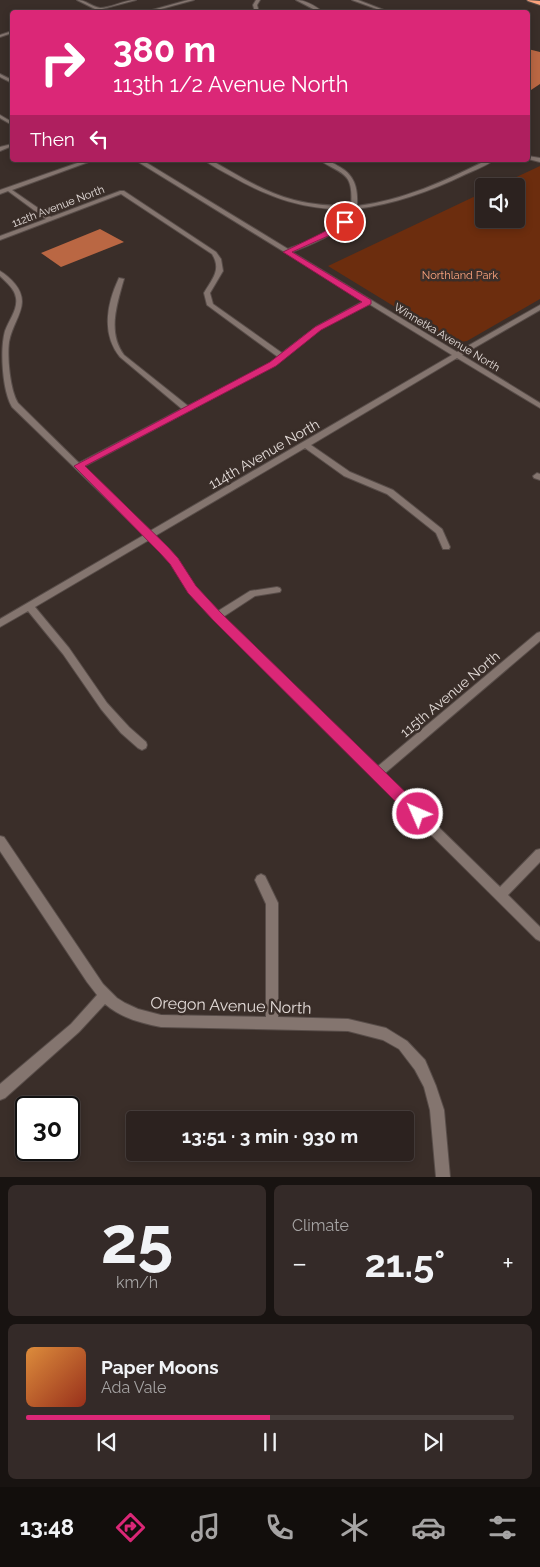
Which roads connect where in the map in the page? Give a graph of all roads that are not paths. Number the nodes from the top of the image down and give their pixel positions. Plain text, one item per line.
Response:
1 (79, 0) edge
2 (134, 0) edge
3 (192, 0) edge
4 (298, 0) edge
5 (354, 0) edge
6 (530, 0) edge
7 (540, 3) edge
8 (98, 9) junction
9 (94, 10) edge
10 (154, 10) edge
11 (318, 10) edge
12 (382, 10) edge
13 (85, 162) edge
14 (141, 162) edge
15 (210, 162) edge
16 (326, 162) edge
17 (487, 162) edge
18 (8, 189) junction
19 (0, 192) edge
20 (354, 208) junction
21 (50, 219) junction
22 (0, 238) edge
23 (286, 252) junction
24 (0, 273) edge
25 (121, 279) dead end
26 (368, 302) junction
27 (540, 307) edge
28 (533, 311) junction
29 (540, 315) edge
30 (4, 334) edge
31 (456, 355) junction
32 (283, 357) junction
33 (9, 381) junction
34 (0, 382) edge
35 (540, 406) edge
36 (187, 409) junction
37 (305, 444) junction
38 (79, 466) junction
39 (149, 535) junction
40 (446, 547) dead end
41 (277, 590) dead end
42 (29, 606) junction
43 (217, 616) junction
44 (0, 623) edge
45 (540, 636) edge
46 (142, 745) dead end
47 (378, 774) junction
48 (0, 841) edge
49 (540, 854) edge
50 (262, 880) dead end
51 (500, 895) junction
52 (540, 935) edge
53 (104, 996) junction
54 (272, 1023) junction
55 (0, 1093) edge
56 (443, 1177) edge

1 - 8 street
2 - 8 street
3 - 10 street
4 - 11 street
5 - 12 street
6 - 7 highway
8 - 9 street
13 - 18 street
14 - 23 street, Winnetka Avenue North
15 - 20 street
16 - 20 street
17 - 20 street
18 - 19 street
18 - 21 street
20 - 23 street
21 - 22 street, 112th Avenue North
21 - 32 street, 112th Avenue North
23 - 26 street, Winnetka Avenue North
24 - 30 street
25 - 36 street
26 - 31 street, Winnetka Avenue North
26 - 32 street
27 - 28 street, 114th Avenue North
28 - 29 street
28 - 31 street, 114th Avenue North
30 - 33 street
31 - 35 street, Winnetka Avenue North
31 - 37 street, 114th Avenue North
32 - 36 street
33 - 34 street
33 - 38 street
36 - 38 street
37 - 39 street, 114th Avenue North
37 - 40 street
38 - 39 street
39 - 42 street, 114th Avenue North
39 - 43 street
41 - 43 street
42 - 44 street, 114th Avenue North
42 - 46 street
43 - 47 street
45 - 47 street, 115th Avenue North
47 - 51 street
48 - 53 street, Oregon Avenue North
49 - 51 street
50 - 54 street
51 - 52 street
53 - 54 street, Oregon Avenue North
53 - 55 street
54 - 56 street, Oregon Avenue North

